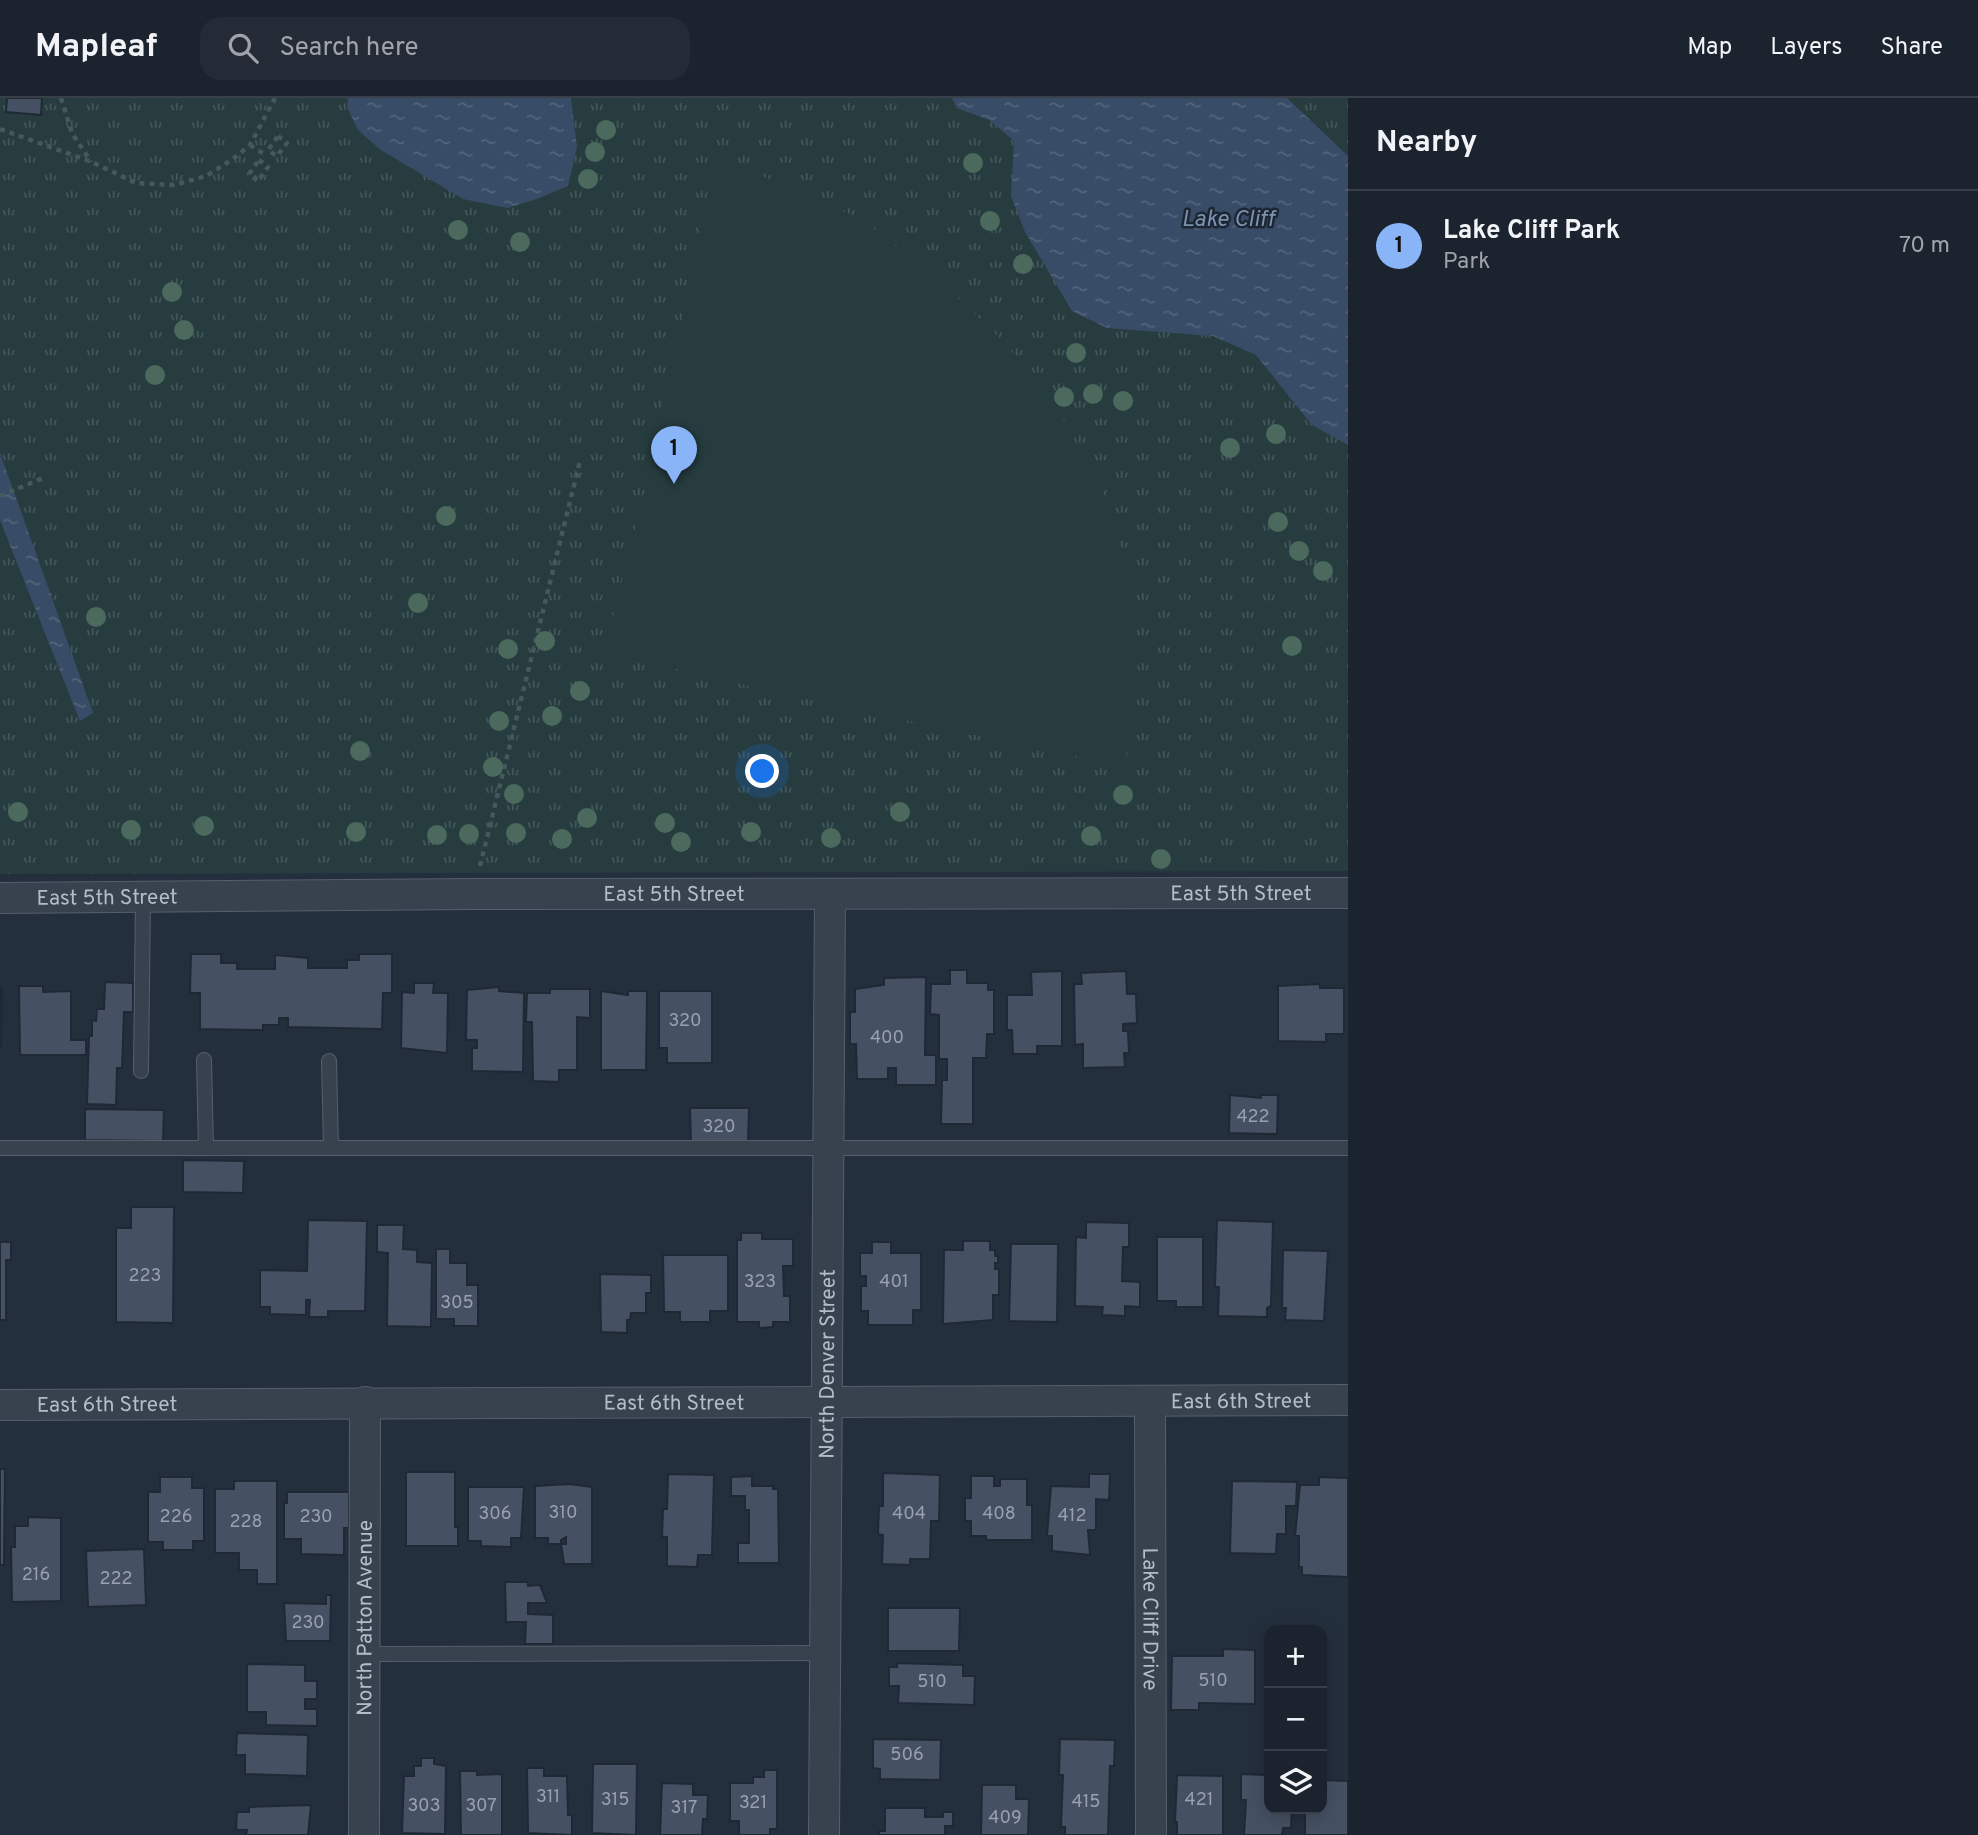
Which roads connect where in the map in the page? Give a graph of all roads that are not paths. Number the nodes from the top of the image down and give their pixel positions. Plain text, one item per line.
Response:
1 (1348, 893) edge
2 (830, 895) junction
3 (143, 897) junction
4 (0, 898) edge
5 (204, 1060) dead end
6 (328, 1061) dead end
7 (141, 1071) dead end
8 (829, 1147) junction
9 (0, 1148) edge
10 (206, 1148) junction
11 (331, 1148) junction
12 (1348, 1148) edge
13 (1348, 1400) edge
14 (365, 1402) junction
15 (1150, 1402) junction
16 (827, 1403) junction
17 (0, 1405) edge
18 (824, 1653) junction
19 (364, 1654) junction
20 (364, 1835) edge
21 (824, 1835) edge
22 (1151, 1835) edge

1 - 2 street, East 5th Street
2 - 3 street, East 5th Street
2 - 8 street, North Denver Street
3 - 4 street, East 5th Street
3 - 7 lane
5 - 10 lane
6 - 11 lane
8 - 11 lane
8 - 12 lane
8 - 16 street, North Denver Street
9 - 10 lane
10 - 11 lane
13 - 15 street, East 6th Street
14 - 16 street, East 6th Street
14 - 17 street, East 6th Street
14 - 19 street, North Patton Avenue
15 - 16 street, East 6th Street
15 - 22 street, Lake Cliff Drive
16 - 18 street, North Denver Street
18 - 19 lane
18 - 21 street, North Denver Street
19 - 20 street, North Patton Avenue

